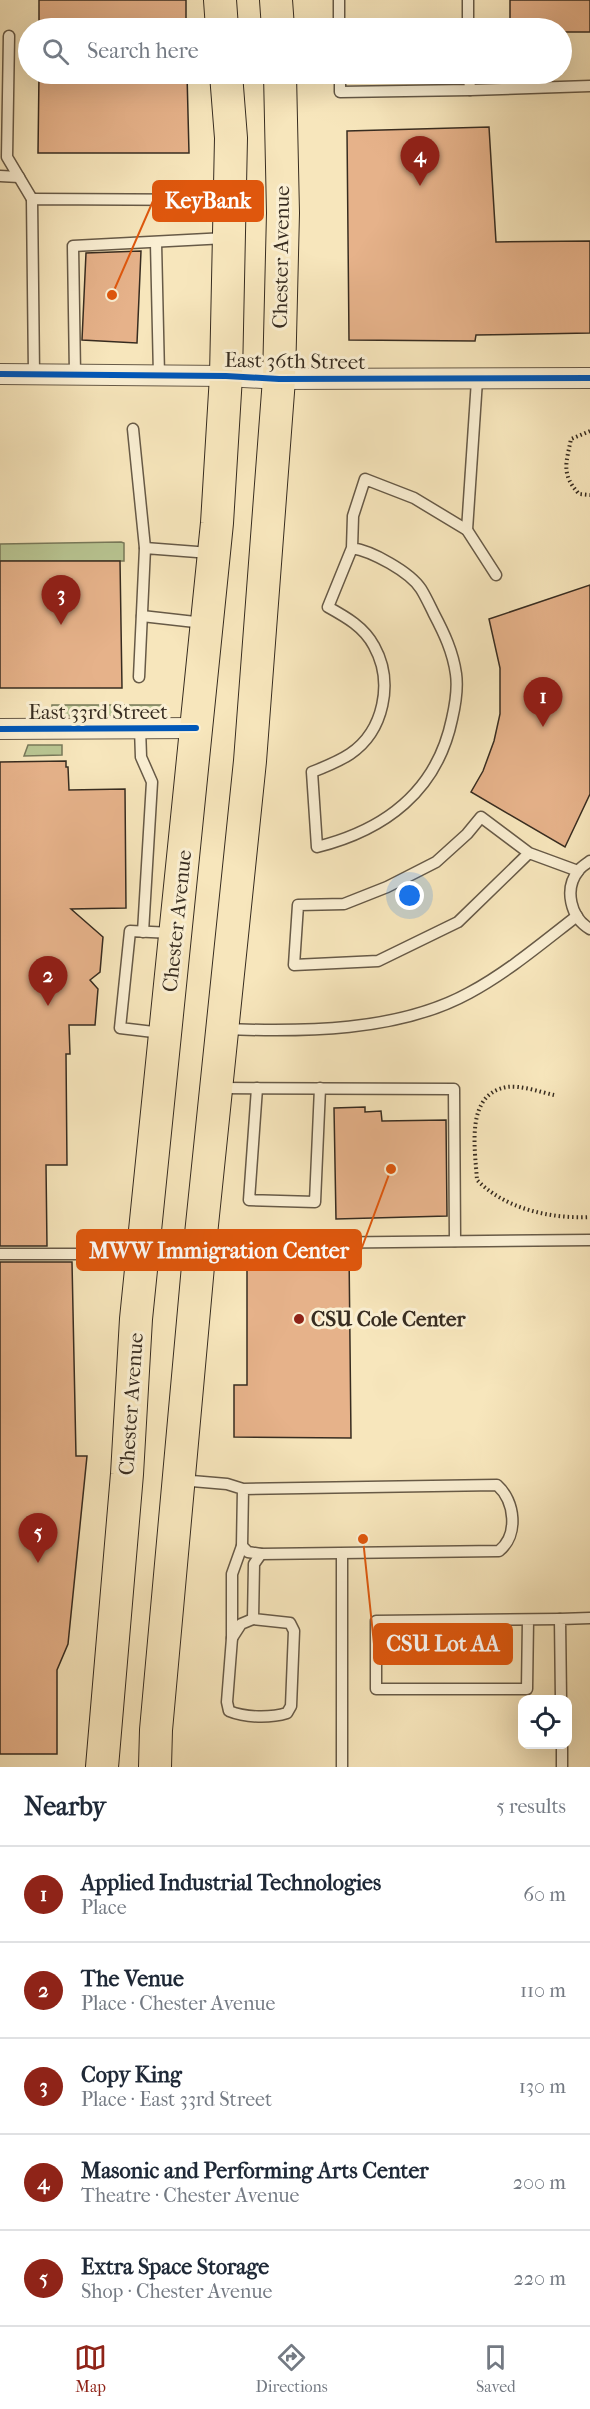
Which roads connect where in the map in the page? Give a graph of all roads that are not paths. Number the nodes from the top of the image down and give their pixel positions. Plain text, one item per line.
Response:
1 (219, 0) edge
2 (276, 0) edge
3 (339, 0) edge
4 (468, 0) edge
5 (221, 18) edge
6 (277, 18) edge
7 (339, 18) edge
8 (468, 18) edge
9 (9, 36) dead end
10 (227, 84) edge
11 (280, 84) edge
12 (340, 84) edge
13 (470, 84) edge
14 (590, 86) edge
15 (470, 90) junction
16 (0, 176) edge
17 (19, 177) junction
18 (32, 199) junction
19 (230, 200) junction
20 (229, 238) junction
21 (156, 243) junction
22 (0, 374) edge
23 (34, 374) junction
24 (75, 374) junction
25 (159, 375) junction
26 (226, 376) junction
27 (590, 378) edge
28 (279, 379) junction
29 (477, 380) junction
30 (133, 429) dead end
31 (467, 530) junction
32 (145, 548) junction
33 (352, 548) junction
34 (214, 553) junction
35 (496, 575) dead end
36 (142, 616) junction
37 (206, 624) junction
38 (139, 677) dead end
39 (141, 728) junction
40 (196, 728) junction
41 (0, 729) edge
42 (529, 853) junction
43 (590, 861) edge
44 (578, 871) junction
45 (577, 916) junction
46 (590, 929) edge
47 (143, 932) junction
48 (175, 933) junction
49 (222, 1029) junction
50 (165, 1033) junction
51 (216, 1088) junction
52 (257, 1088) junction
53 (320, 1088) junction
54 (590, 1240) edge
55 (455, 1241) junction
56 (200, 1244) junction
57 (0, 1254) edge
58 (143, 1254) junction
59 (178, 1480) junction
60 (243, 1489) junction
61 (243, 1546) junction
62 (261, 1554) junction
63 (342, 1554) junction
64 (590, 1618) edge
65 (253, 1619) junction
66 (560, 1619) junction
67 (528, 1620) junction
68 (232, 1638) junction
69 (561, 1695) edge
70 (562, 1749) edge
71 (102, 1767) edge
72 (155, 1767) edge
73 (342, 1767) edge
74 (562, 1767) edge

1 - 5 main road
2 - 6 main road
3 - 7 lane
4 - 8 lane
9 - 17 lane
10 - 19 main road, Chester Avenue
11 - 28 main road, Chester Avenue
12 - 15 lane
13 - 15 lane
14 - 15 lane
16 - 17 lane
17 - 18 lane
18 - 19 lane
18 - 23 lane
19 - 20 main road, Chester Avenue
20 - 21 lane
20 - 26 main road, Chester Avenue
21 - 24 lane
21 - 25 lane
22 - 23 street, East 36th Street
23 - 24 street, East 36th Street
24 - 25 street, East 36th Street
25 - 26 street, East 36th Street
26 - 28 street, East 36th Street
26 - 34 main road, Chester Avenue
27 - 29 street, East 36th Street
28 - 29 street, East 36th Street
28 - 49 main road, Chester Avenue
29 - 31 lane
30 - 32 lane
31 - 33 lane
31 - 35 lane
32 - 34 lane
32 - 36 lane
33 - 33 lane
34 - 37 main road, Chester Avenue
36 - 37 lane
36 - 38 lane
37 - 40 main road, Chester Avenue
39 - 40 street, East 33rd Street
39 - 41 street, East 33rd Street
39 - 47 lane
40 - 48 main road, Chester Avenue
42 - 42 lane
42 - 44 lane
43 - 44 lane
44 - 45 lane
45 - 46 lane
45 - 49 lane
47 - 48 lane
47 - 50 lane
48 - 50 main road, Chester Avenue
49 - 51 main road, Chester Avenue
50 - 58 main road, Chester Avenue
51 - 52 lane
51 - 56 main road, Chester Avenue
52 - 53 lane
52 - 53 lane
53 - 55 lane
54 - 55 lane
55 - 56 lane
56 - 59 main road, Chester Avenue
57 - 58 lane
58 - 71 main road, Chester Avenue
59 - 60 lane
59 - 72 main road, Chester Avenue
60 - 61 lane
60 - 63 lane
61 - 62 lane
61 - 68 lane
62 - 63 lane
62 - 65 lane
63 - 73 lane
64 - 66 lane
65 - 68 lane
65 - 68 lane
66 - 67 lane
66 - 69 lane
67 - 67 lane
70 - 74 lane

